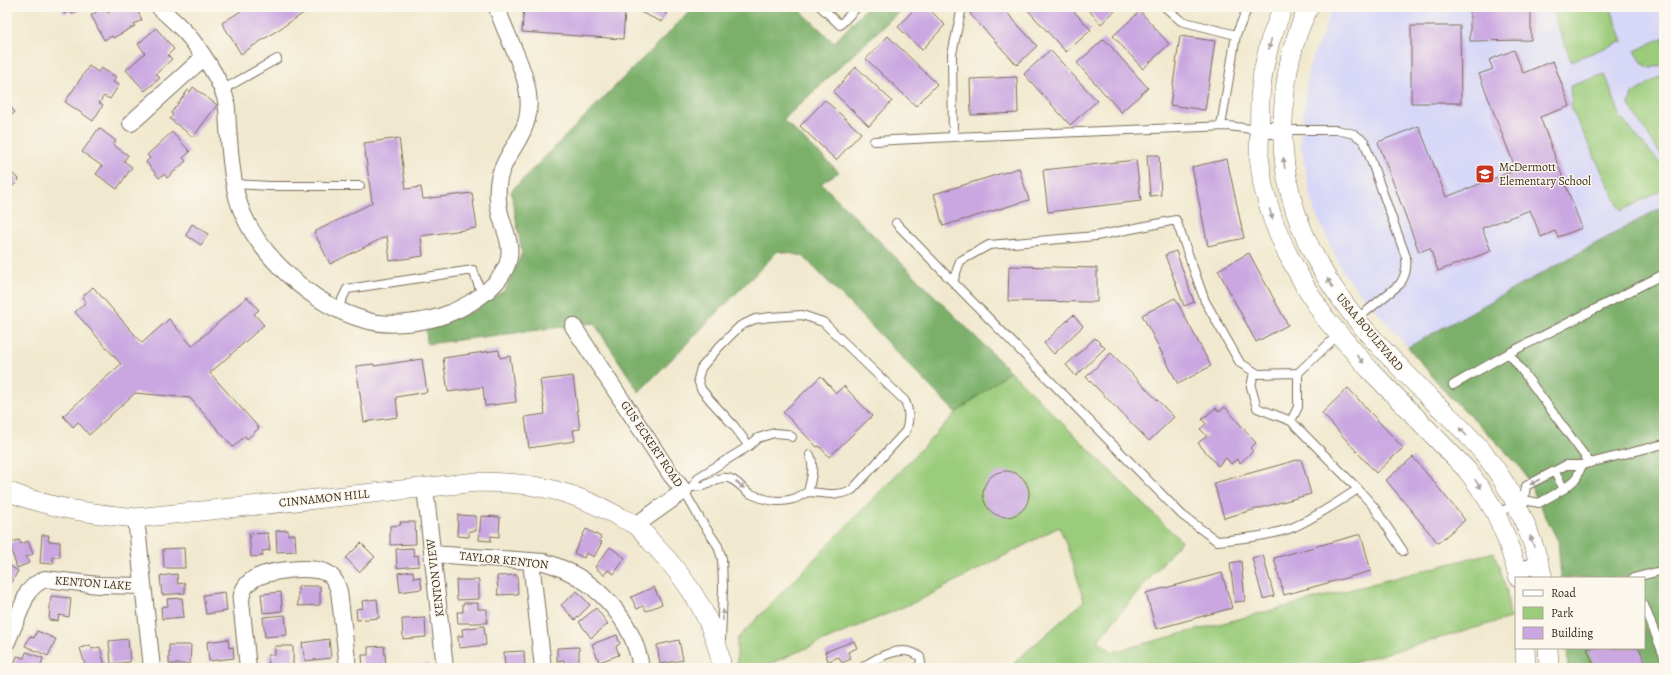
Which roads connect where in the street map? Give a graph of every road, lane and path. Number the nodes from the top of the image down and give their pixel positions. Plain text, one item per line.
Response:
1 (159, 7) edge
2 (498, 7) edge
3 (821, 7) edge
4 (857, 7) edge
5 (962, 7) edge
6 (1165, 7) edge
7 (1248, 7) edge
8 (1283, 7) edge
9 (1309, 7) edge
10 (1236, 34) junction
11 (203, 58) junction
12 (277, 60) dead end
13 (222, 90) junction
14 (131, 123) dead end
15 (1221, 126) junction
16 (1259, 130) junction
17 (1282, 130) junction
18 (953, 138) junction
19 (874, 141) dead end
20 (234, 184) junction
21 (360, 186) dead end
22 (896, 223) dead end
23 (1664, 274) edge
24 (953, 282) junction
25 (482, 295) junction
26 (337, 310) junction
27 (1357, 319) junction
28 (573, 326) dead end
29 (1339, 334) junction
30 (1509, 353) junction
31 (1254, 372) junction
32 (1298, 373) junction
33 (1453, 385) dead end
34 (1291, 421) junction
35 (792, 437) dead end
36 (1664, 444) edge
37 (749, 446) junction
38 (810, 455) dead end
39 (1586, 464) junction
40 (1554, 471) junction
41 (425, 487) junction
42 (1358, 488) junction
43 (688, 489) junction
44 (1564, 489) junction
45 (7, 491) edge
46 (808, 492) junction
47 (1520, 502) junction
48 (1496, 514) junction
49 (136, 518) junction
50 (636, 525) junction
51 (1403, 551) dead end
52 (432, 554) junction
53 (531, 561) junction
54 (1664, 570) edge
55 (1541, 571) edge
56 (1518, 574) edge
57 (1637, 577) edge
58 (143, 586) junction
59 (1645, 607) edge
60 (7, 642) edge
61 (1525, 649) edge
62 (1548, 649) edge
63 (1664, 654) edge
64 (721, 661) edge
65 (152, 668) edge
66 (248, 668) edge
67 (348, 668) edge
68 (445, 668) edge
69 (543, 668) edge
70 (641, 668) edge
71 (862, 668) edge
72 (917, 668) edge
73 (1526, 668) edge
74 (1549, 668) edge

1 - 11 street
2 - 25 street
3 - 4 lane
5 - 18 lane
6 - 10 lane
7 - 10 lane
8 -> 16 street, USAA BOULEVARD
9 - 17 street, USAA BOULEVARD
10 - 15 lane
11 - 13 street
11 - 14 street
12 - 13 lane
13 - 20 street
15 - 16 lane
15 - 18 lane
16 - 17 street
16 -> 29 street, USAA BOULEVARD
27 -> 17 street, USAA BOULEVARD
17 - 27 lane
18 - 19 lane
20 - 21 lane
20 - 26 street
22 - 24 lane
23 - 30 lane
24 - 31 lane
24 - 42 lane
25 - 26 street
25 - 26 lane
27 - 29 street
47 -> 27 street, USAA BOULEVARD
28 - 43 street, GUS ECKERT ROAD
29 - 32 lane
29 -> 48 street, USAA BOULEVARD
30 - 33 lane
30 - 39 lane
31 - 32 lane
31 - 34 lane
32 - 34 lane
34 - 42 lane
35 - 37 lane
36 - 39 lane
37 - 43 lane
37 - 46 lane
38 - 46 lane
39 - 40 lane
39 - 44 lane
40 - 44 lane
40 -> 47 lane
41 - 49 street, CINNAMON HILL
41 - 50 street, CINNAMON HILL
41 - 52 street, KENTON VIEW
42 - 51 lane
43 -> 46 lane
43 - 50 street, GUS ECKERT ROAD
64 -> 43 lane
44 - 47 lane
45 - 49 street, CINNAMON HILL
47 - 48 lane
55 -> 47 street, USAA BOULEVARD
48 - 56 street, USAA BOULEVARD
49 - 58 street
50 - 64 street
52 - 53 street, TAYLOR KENTON
52 - 68 street, KENTON VIEW
53 - 69 street
53 - 70 street, TAYLOR KENTON
54 - 57 lane
55 - 56 street
58 - 60 street, KENTON LAKE
58 - 65 street
59 - 63 lane
61 - 73 street
62 - 74 street
66 - 67 street
71 - 72 lane

